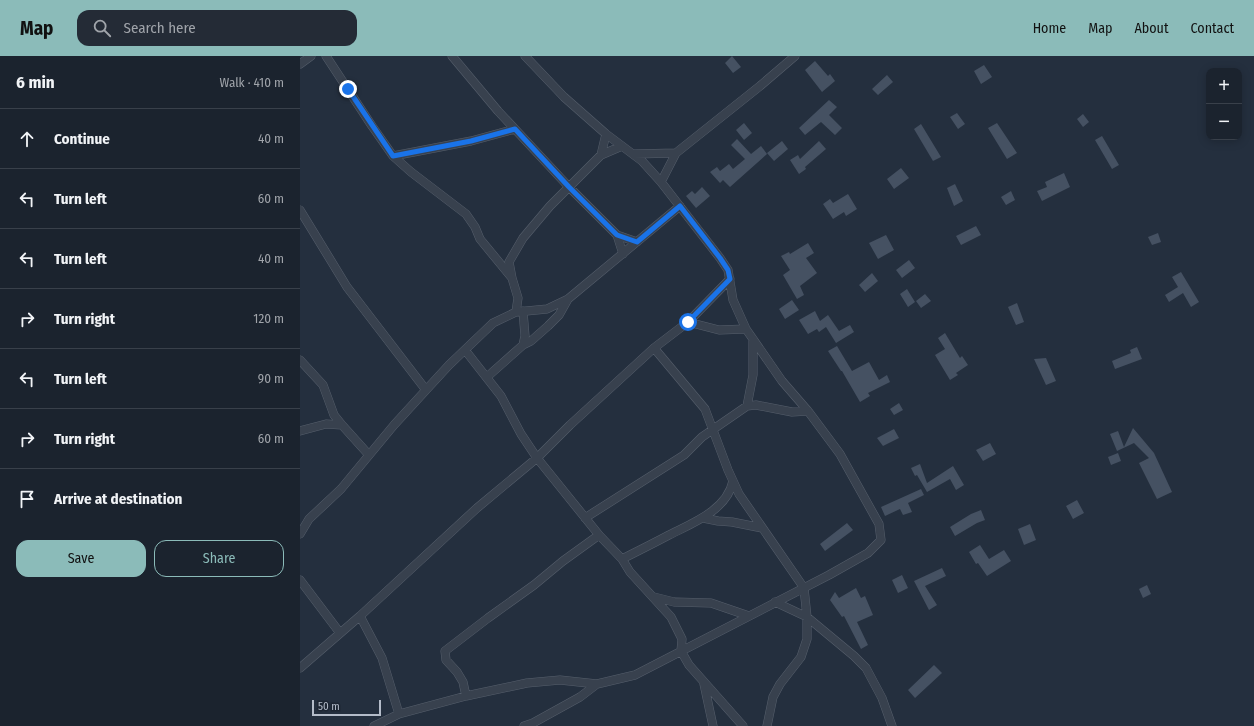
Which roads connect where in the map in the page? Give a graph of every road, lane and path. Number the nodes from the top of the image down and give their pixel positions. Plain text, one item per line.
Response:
1 (311, 56) edge
2 (326, 56) edge
3 (452, 56) edge
4 (525, 56) edge
5 (795, 56) edge
6 (300, 64) edge
7 (515, 129) junction
8 (606, 134) junction
9 (622, 146) junction
10 (676, 153) junction
11 (634, 154) junction
12 (601, 155) junction
13 (393, 156) junction
14 (661, 182) junction
15 (569, 187) junction
16 (680, 206) junction
17 (300, 210) edge
18 (617, 235) junction
19 (637, 242) junction
20 (623, 254) junction
21 (512, 278) junction
22 (730, 279) junction
23 (568, 299) junction
24 (519, 311) junction
25 (688, 322) junction
26 (746, 330) junction
27 (753, 339) junction
28 (523, 345) junction
29 (654, 348) junction
30 (465, 350) junction
31 (300, 361) edge
32 (487, 377) junction
33 (426, 390) junction
34 (747, 406) junction
35 (808, 411) junction
36 (342, 424) junction
37 (714, 429) junction
38 (300, 431) edge
39 (369, 455) junction
40 (537, 458) junction
41 (733, 481) junction
42 (585, 518) junction
43 (703, 518) junction
44 (762, 528) junction
45 (300, 534) edge
46 (599, 535) junction
47 (622, 559) junction
48 (300, 580) edge
49 (804, 588) junction
50 (654, 597) junction
51 (775, 602) junction
52 (360, 616) junction
53 (749, 616) junction
54 (807, 617) junction
55 (340, 633) junction
56 (681, 650) junction
57 (300, 668) edge
58 (703, 683) junction
59 (597, 684) junction
60 (466, 696) junction
61 (399, 714) junction
62 (740, 725) edge
63 (374, 726) edge
64 (525, 726) edge
65 (713, 726) edge
66 (767, 726) edge
67 (892, 726) edge

1 - 6 street
2 - 13 street
3 - 7 street
4 - 8 street
5 - 10 street
7 - 13 street
7 - 15 street
8 - 9 street
8 - 12 street
9 - 11 street
9 - 12 street
10 - 11 street
10 - 14 street
11 - 14 street
12 - 15 street
13 - 21 street
14 - 16 street
15 - 18 street
15 - 21 street
16 - 19 street
16 - 22 street
17 - 33 street
18 - 19 street
18 - 20 street
19 - 20 street
20 - 23 street
21 - 24 street
22 - 25 street
22 - 26 street
23 - 24 street
23 - 28 street
24 - 28 street
24 - 30 street
25 - 26 street
25 - 29 street
26 - 27 street
27 - 34 street
27 - 35 street
28 - 32 street
29 - 37 street
29 - 40 street
30 - 32 street
30 - 33 street
31 - 36 street
32 - 40 street
33 - 39 street
34 - 35 street
34 - 37 street
35 - 49 street
36 - 38 street
36 - 39 street
37 - 41 street
37 - 42 street
39 - 45 street
40 - 42 street
40 - 52 street
41 - 43 street
41 - 44 street
42 - 46 street
43 - 44 street
43 - 47 street
44 - 49 street
46 - 47 street
46 - 60 street
47 - 50 street
48 - 55 street
49 - 51 street
49 - 54 street
50 - 53 street
50 - 56 street
51 - 53 street
51 - 54 street
52 - 55 street
52 - 61 street
53 - 56 street
54 - 66 street
54 - 67 street
55 - 57 street
56 - 58 street
56 - 59 street
58 - 62 street
58 - 65 street
59 - 60 street
59 - 64 street
60 - 61 street
61 - 63 street

